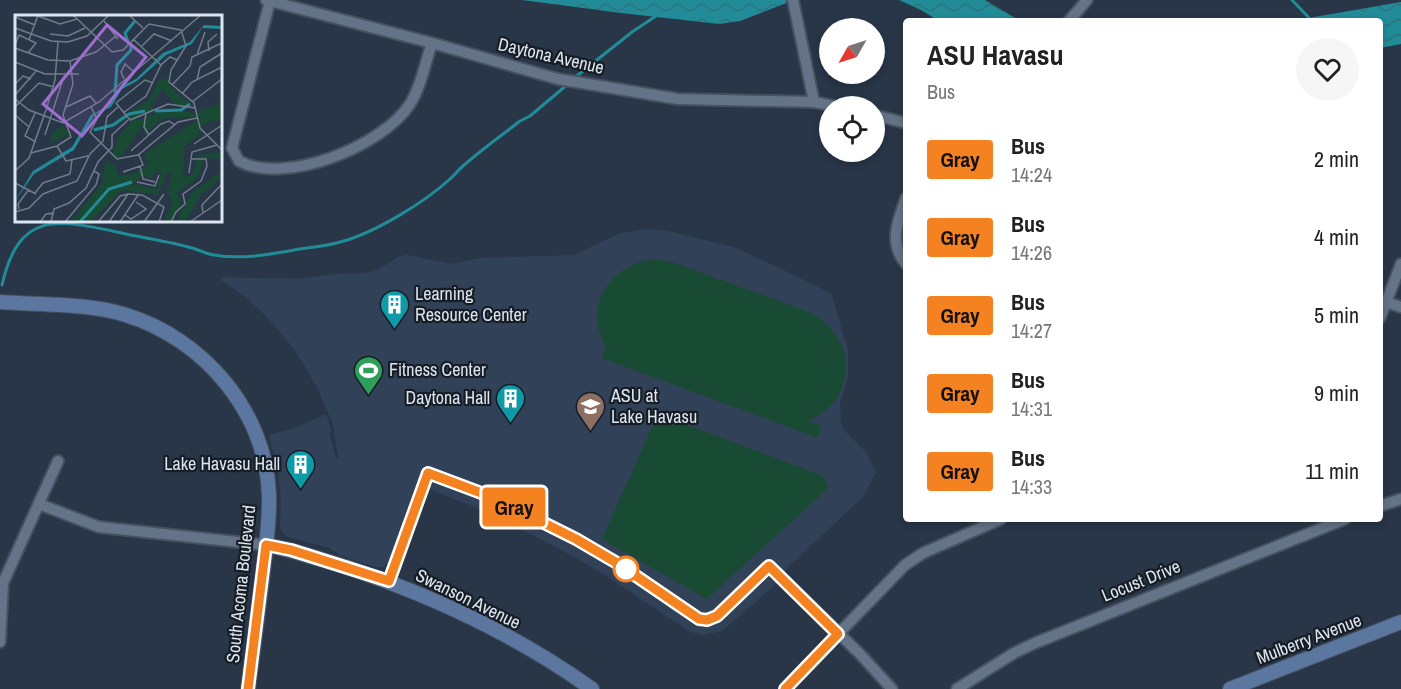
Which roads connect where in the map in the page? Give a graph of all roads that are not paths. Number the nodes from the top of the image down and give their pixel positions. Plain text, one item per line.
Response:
1 (793, 0) edge
2 (1087, 0) edge
3 (268, 1) edge
4 (1072, 18) edge
5 (432, 43) junction
6 (814, 102) junction
7 (819, 103) edge
8 (885, 118) edge
9 (903, 122) edge
10 (903, 206) edge
11 (903, 260) edge
12 (1401, 264) edge
13 (1383, 301) edge
14 (0, 302) edge
15 (1401, 307) edge
16 (58, 461) dead end
17 (428, 473) dead end
18 (1401, 499) edge
19 (39, 504) junction
20 (1383, 505) edge
21 (993, 522) edge
22 (1338, 522) edge
23 (266, 545) junction
24 (769, 566) dead end
25 (389, 581) junction
26 (1401, 622) edge
27 (838, 634) junction
28 (0, 642) edge
29 (248, 689) edge
30 (592, 689) edge
31 (785, 689) edge
32 (892, 689) edge
33 (957, 689) edge
34 (1230, 689) edge

1 - 6 street
2 - 4 street
3 - 5 street, Daytona Avenue
3 - 5 street
5 - 6 street, Daytona Avenue
6 - 7 street, Daytona Avenue
8 - 9 street
10 - 11 street
12 - 13 street
13 - 15 street
14 - 23 main road, South Acoma Boulevard
16 - 19 street
17 - 25 street
18 - 20 street
19 - 23 street, Swanson Avenue
19 - 28 street
21 - 27 street
22 - 33 street, Locust Drive
23 - 25 main road, Swanson Avenue
23 - 29 main road, South Acoma Boulevard
24 - 27 street
25 - 30 main road, Swanson Avenue
26 - 34 main road, Mulberry Avenue
27 - 31 street
27 - 32 street

